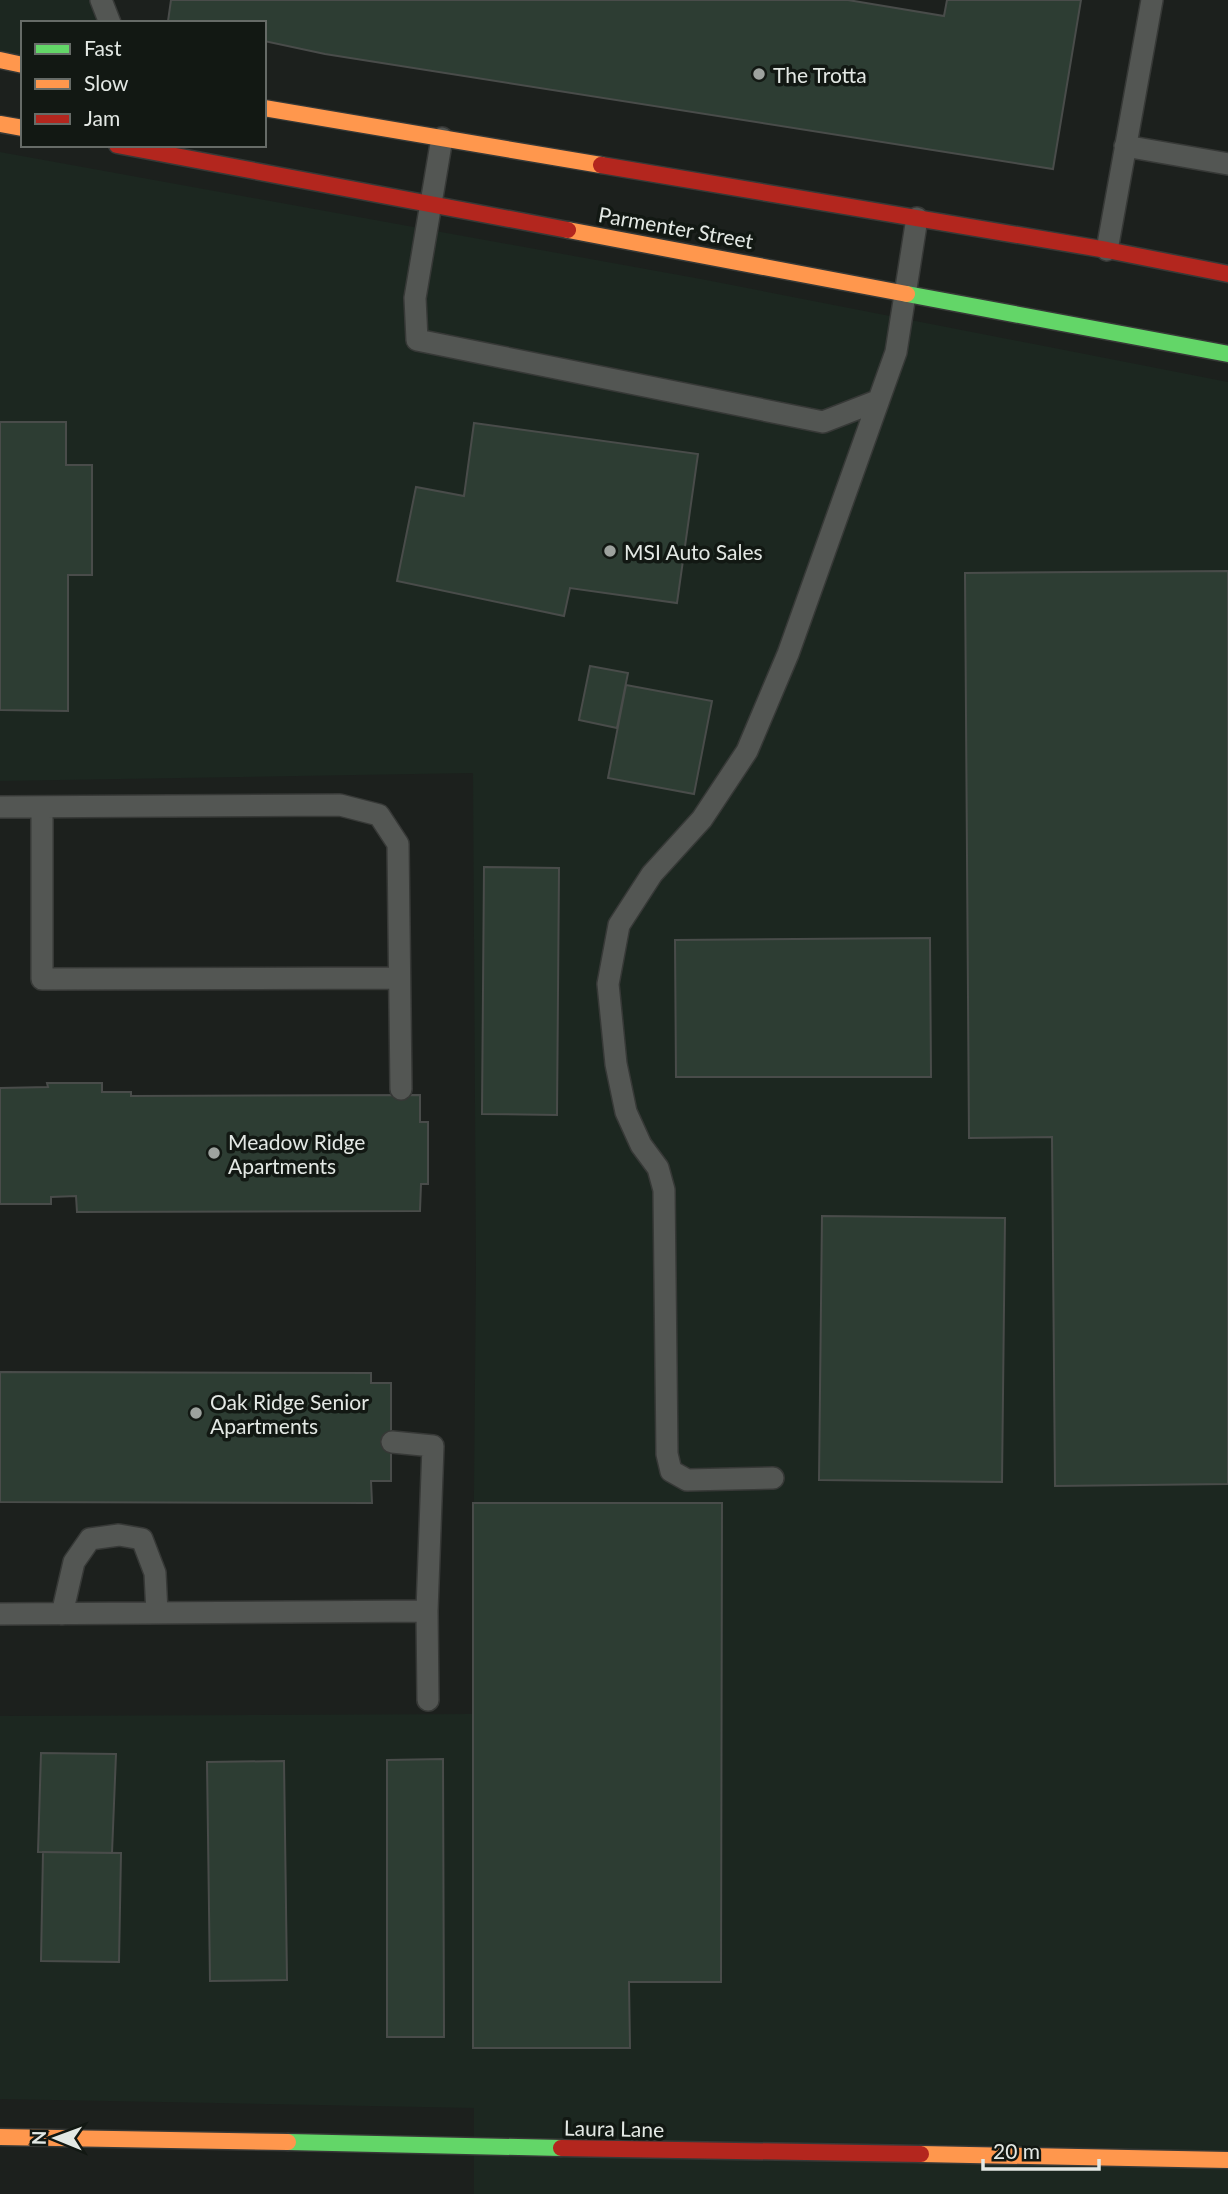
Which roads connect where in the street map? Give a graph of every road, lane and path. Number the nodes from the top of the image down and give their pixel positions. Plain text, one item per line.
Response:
1 (101, 0) edge
2 (1152, 0) edge
3 (109, 21) edge
4 (0, 60) edge
5 (21, 65) edge
6 (266, 108) edge
7 (0, 124) edge
8 (21, 128) edge
9 (442, 138) junction
10 (1125, 146) junction
11 (128, 147) edge
12 (1228, 164) edge
13 (431, 203) junction
14 (917, 218) junction
15 (1107, 250) junction
16 (1228, 274) edge
17 (908, 291) junction
18 (1228, 354) edge
19 (877, 401) junction
20 (0, 807) edge
21 (42, 807) junction
22 (399, 978) junction
23 (401, 1089) dead end
24 (391, 1443) dead end
25 (773, 1478) dead end
26 (427, 1611) junction
27 (157, 1613) junction
28 (0, 1614) edge
29 (62, 1614) junction
30 (428, 1700) dead end
31 (0, 2137) edge
32 (1228, 2160) edge

1 - 3 lane
2 - 10 lane
4 - 5 street
6 - 9 street
7 - 8 street
9 - 13 lane
9 - 14 street
10 - 12 lane
10 - 15 lane
11 - 13 street, Parmenter Street
13 - 17 street, Parmenter Street
13 - 19 lane
14 - 15 street
14 - 17 lane
15 - 16 street
17 - 18 street, Parmenter Street
17 - 19 lane
19 - 25 lane
20 - 21 lane
21 - 22 lane
21 - 22 lane
22 - 23 lane
24 - 26 lane
26 - 27 lane
26 - 30 lane
27 - 29 lane
27 - 29 lane
28 - 29 lane
31 - 32 street, Laura Lane

